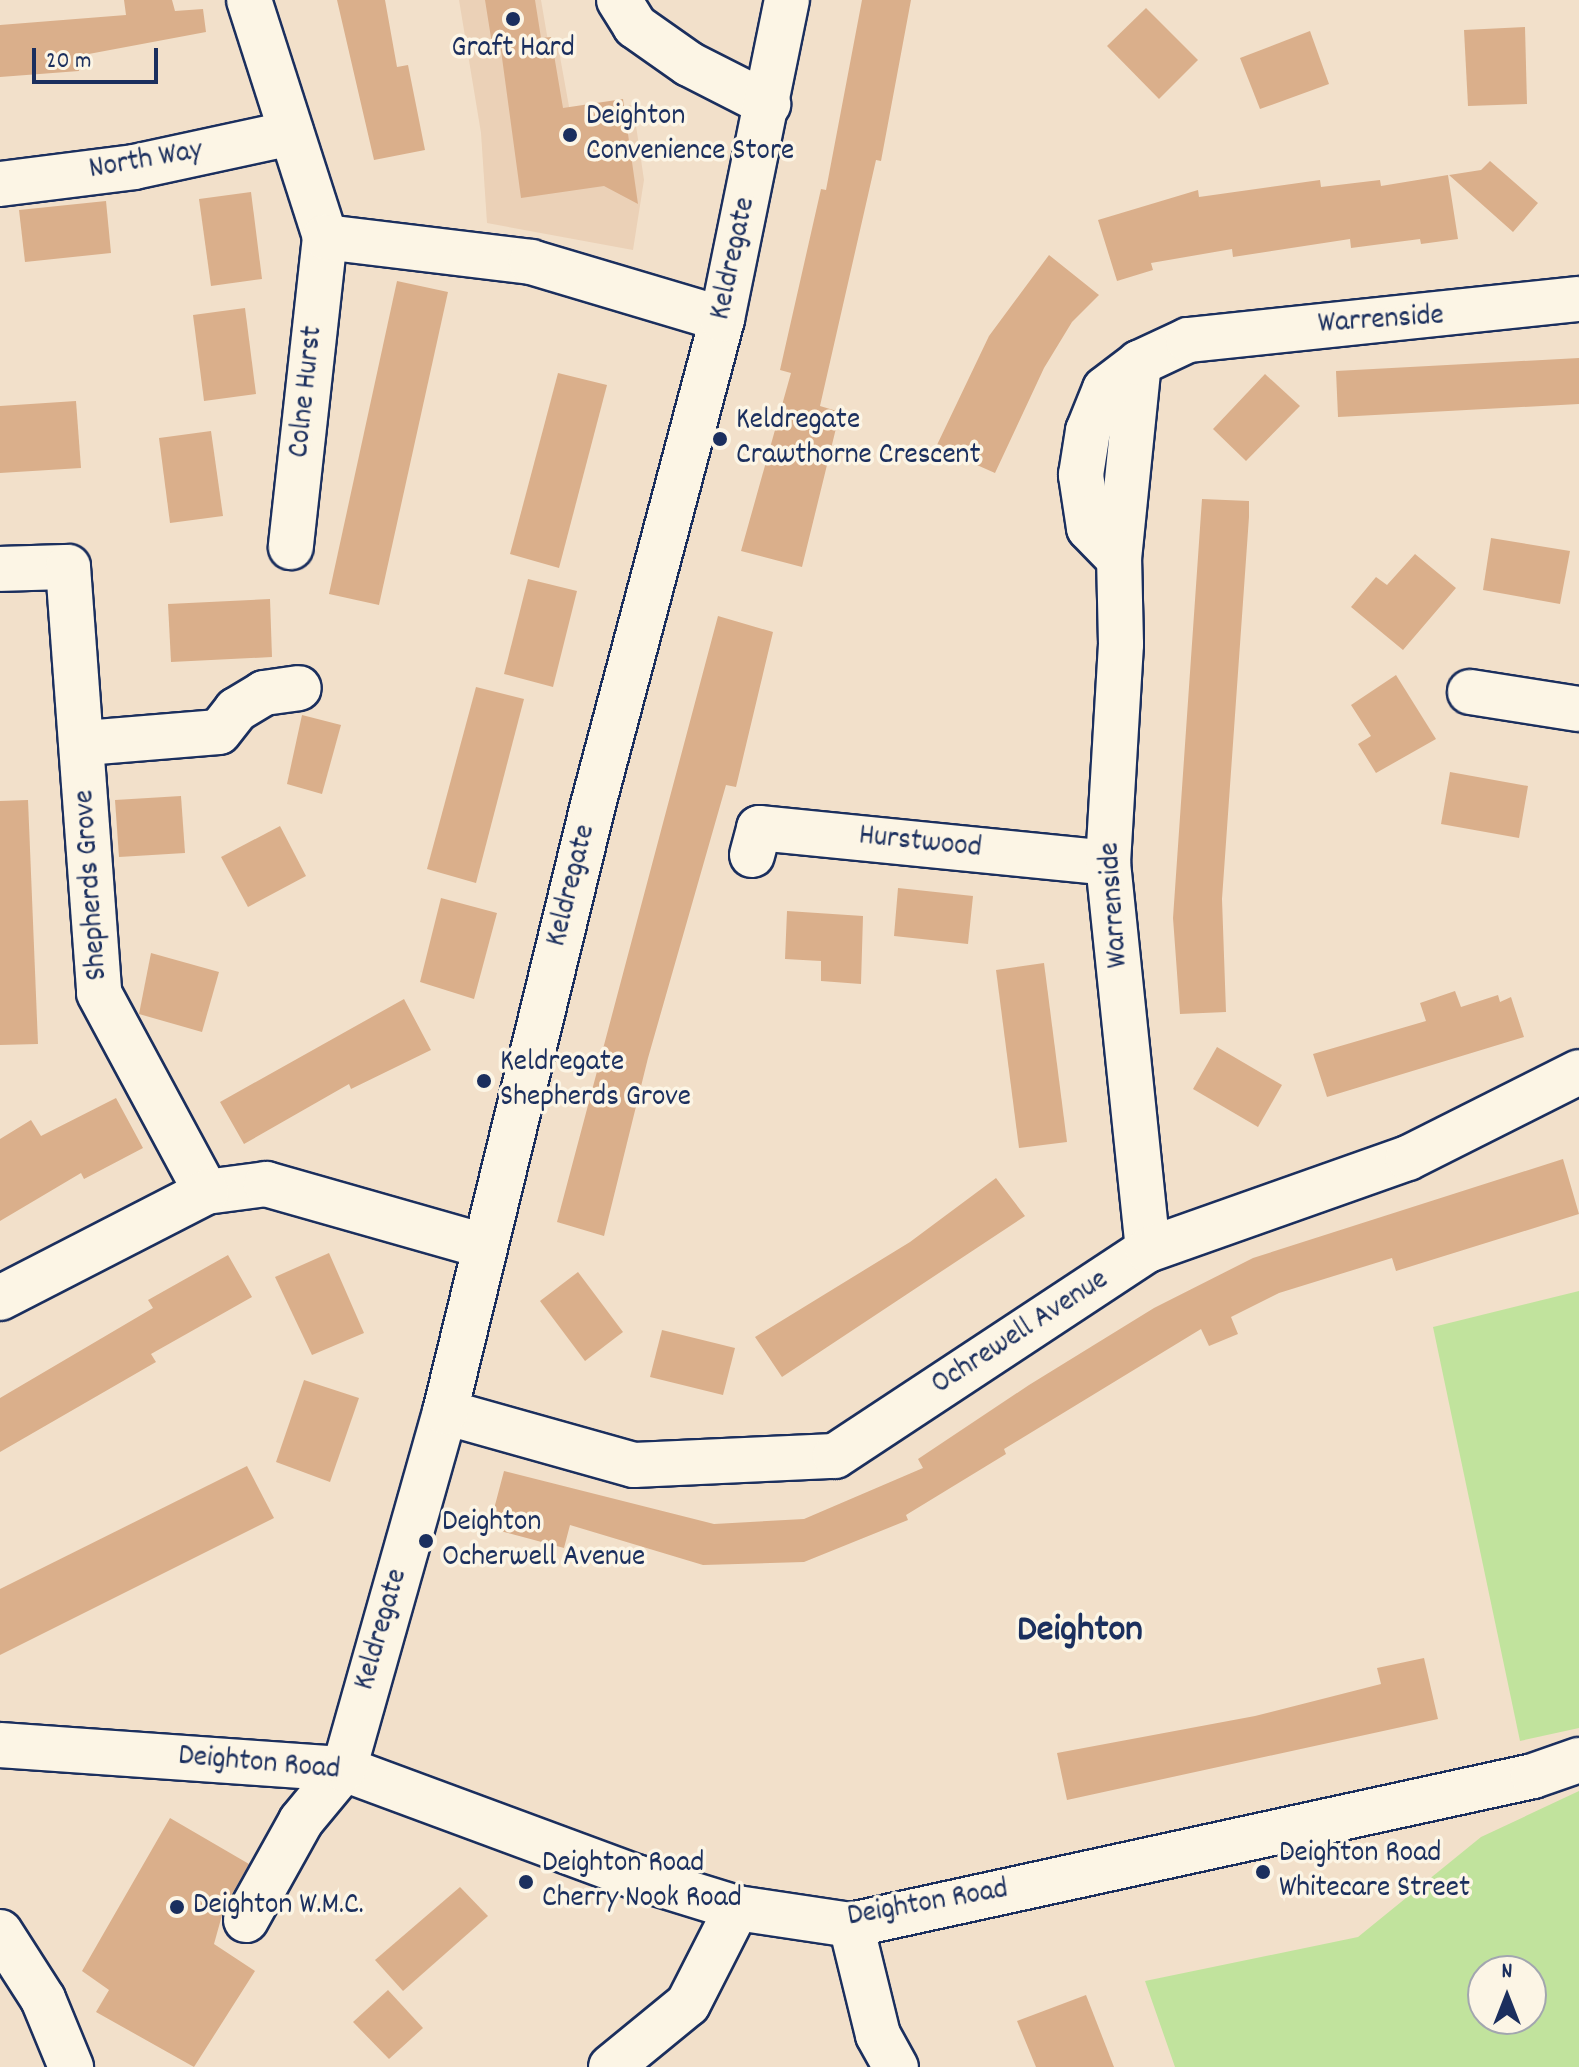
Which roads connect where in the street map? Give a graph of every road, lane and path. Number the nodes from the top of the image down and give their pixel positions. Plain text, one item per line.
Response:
1 (249, 0) edge
2 (619, 0) edge
3 (787, 0) edge
4 (768, 104) junction
5 (291, 133) junction
6 (0, 184) edge
7 (325, 237) junction
8 (1579, 299) edge
9 (722, 319) junction
10 (291, 547) dead end
11 (0, 569) edge
12 (299, 688) dead end
13 (1470, 692) dead end
14 (1579, 709) edge
15 (85, 743) junction
16 (752, 855) dead end
17 (1108, 863) junction
18 (1579, 1072) edge
19 (206, 1192) junction
20 (483, 1246) junction
21 (1148, 1250) junction
22 (0, 1298) edge
23 (445, 1412) junction
24 (0, 1745) edge
25 (1579, 1760) edge
26 (344, 1769) junction
27 (737, 1908) junction
28 (246, 1920) dead end
29 (851, 1925) junction
30 (0, 1932) edge
31 (71, 2067) edge
32 (611, 2067) edge
33 (896, 2067) edge

1 - 5 street
2 - 4 street
3 - 4 street, Keldregate
4 - 9 street, Keldregate
5 - 6 street, North Way
5 - 7 street
7 - 9 street
7 - 10 street, Colne Hurst
8 - 17 street, Warrenside
9 - 20 street, Keldregate
11 - 15 street, Shepherds Grove
12 - 15 street
13 - 14 street
15 - 19 street, Shepherds Grove
16 - 17 street, Hurstwood
17 - 21 street, Warrenside
18 - 21 street, Ochrewell Avenue
19 - 20 street
19 - 22 street
20 - 23 street, Keldregate
21 - 23 street, Ochrewell Avenue
23 - 26 street, Keldregate
24 - 26 street, Deighton Road
25 - 29 street, Deighton Road
26 - 27 street, Deighton Road
26 - 28 street
27 - 29 street, Deighton Road
27 - 32 street
29 - 33 street
30 - 31 street

